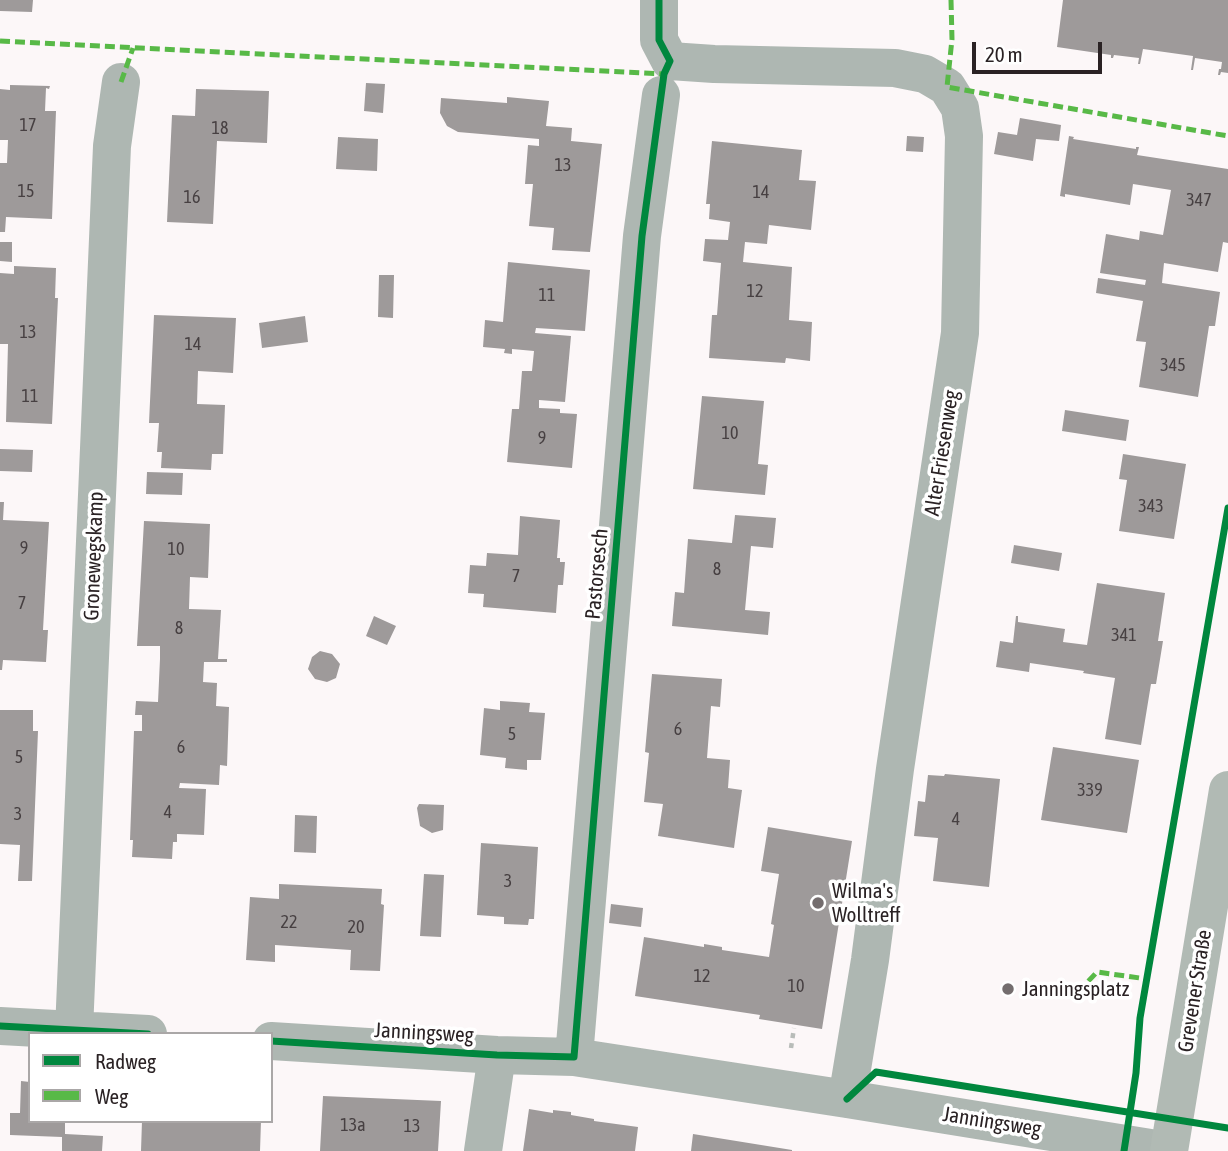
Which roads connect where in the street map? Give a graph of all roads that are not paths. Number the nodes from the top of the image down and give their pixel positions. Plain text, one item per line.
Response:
1 (659, 0) edge
2 (665, 77) junction
3 (121, 82) dead end
4 (1228, 790) edge
5 (0, 1026) edge
6 (74, 1030) junction
7 (111, 1032) edge
8 (273, 1041) edge
9 (497, 1055) junction
10 (574, 1057) junction
11 (847, 1098) junction
12 (483, 1151) edge
13 (1169, 1151) edge

1 - 2 street, Pastorsesch
2 - 10 street, Pastorsesch
2 - 11 street, Alter Friesenweg
3 - 6 street, Gronewegskamp
4 - 13 main road, Grevener Straße
5 - 6 street
6 - 7 street
8 - 9 street, Janningsweg
9 - 10 street, Janningsweg
9 - 12 street
10 - 11 street, Janningsweg
11 - 13 street, Janningsweg

